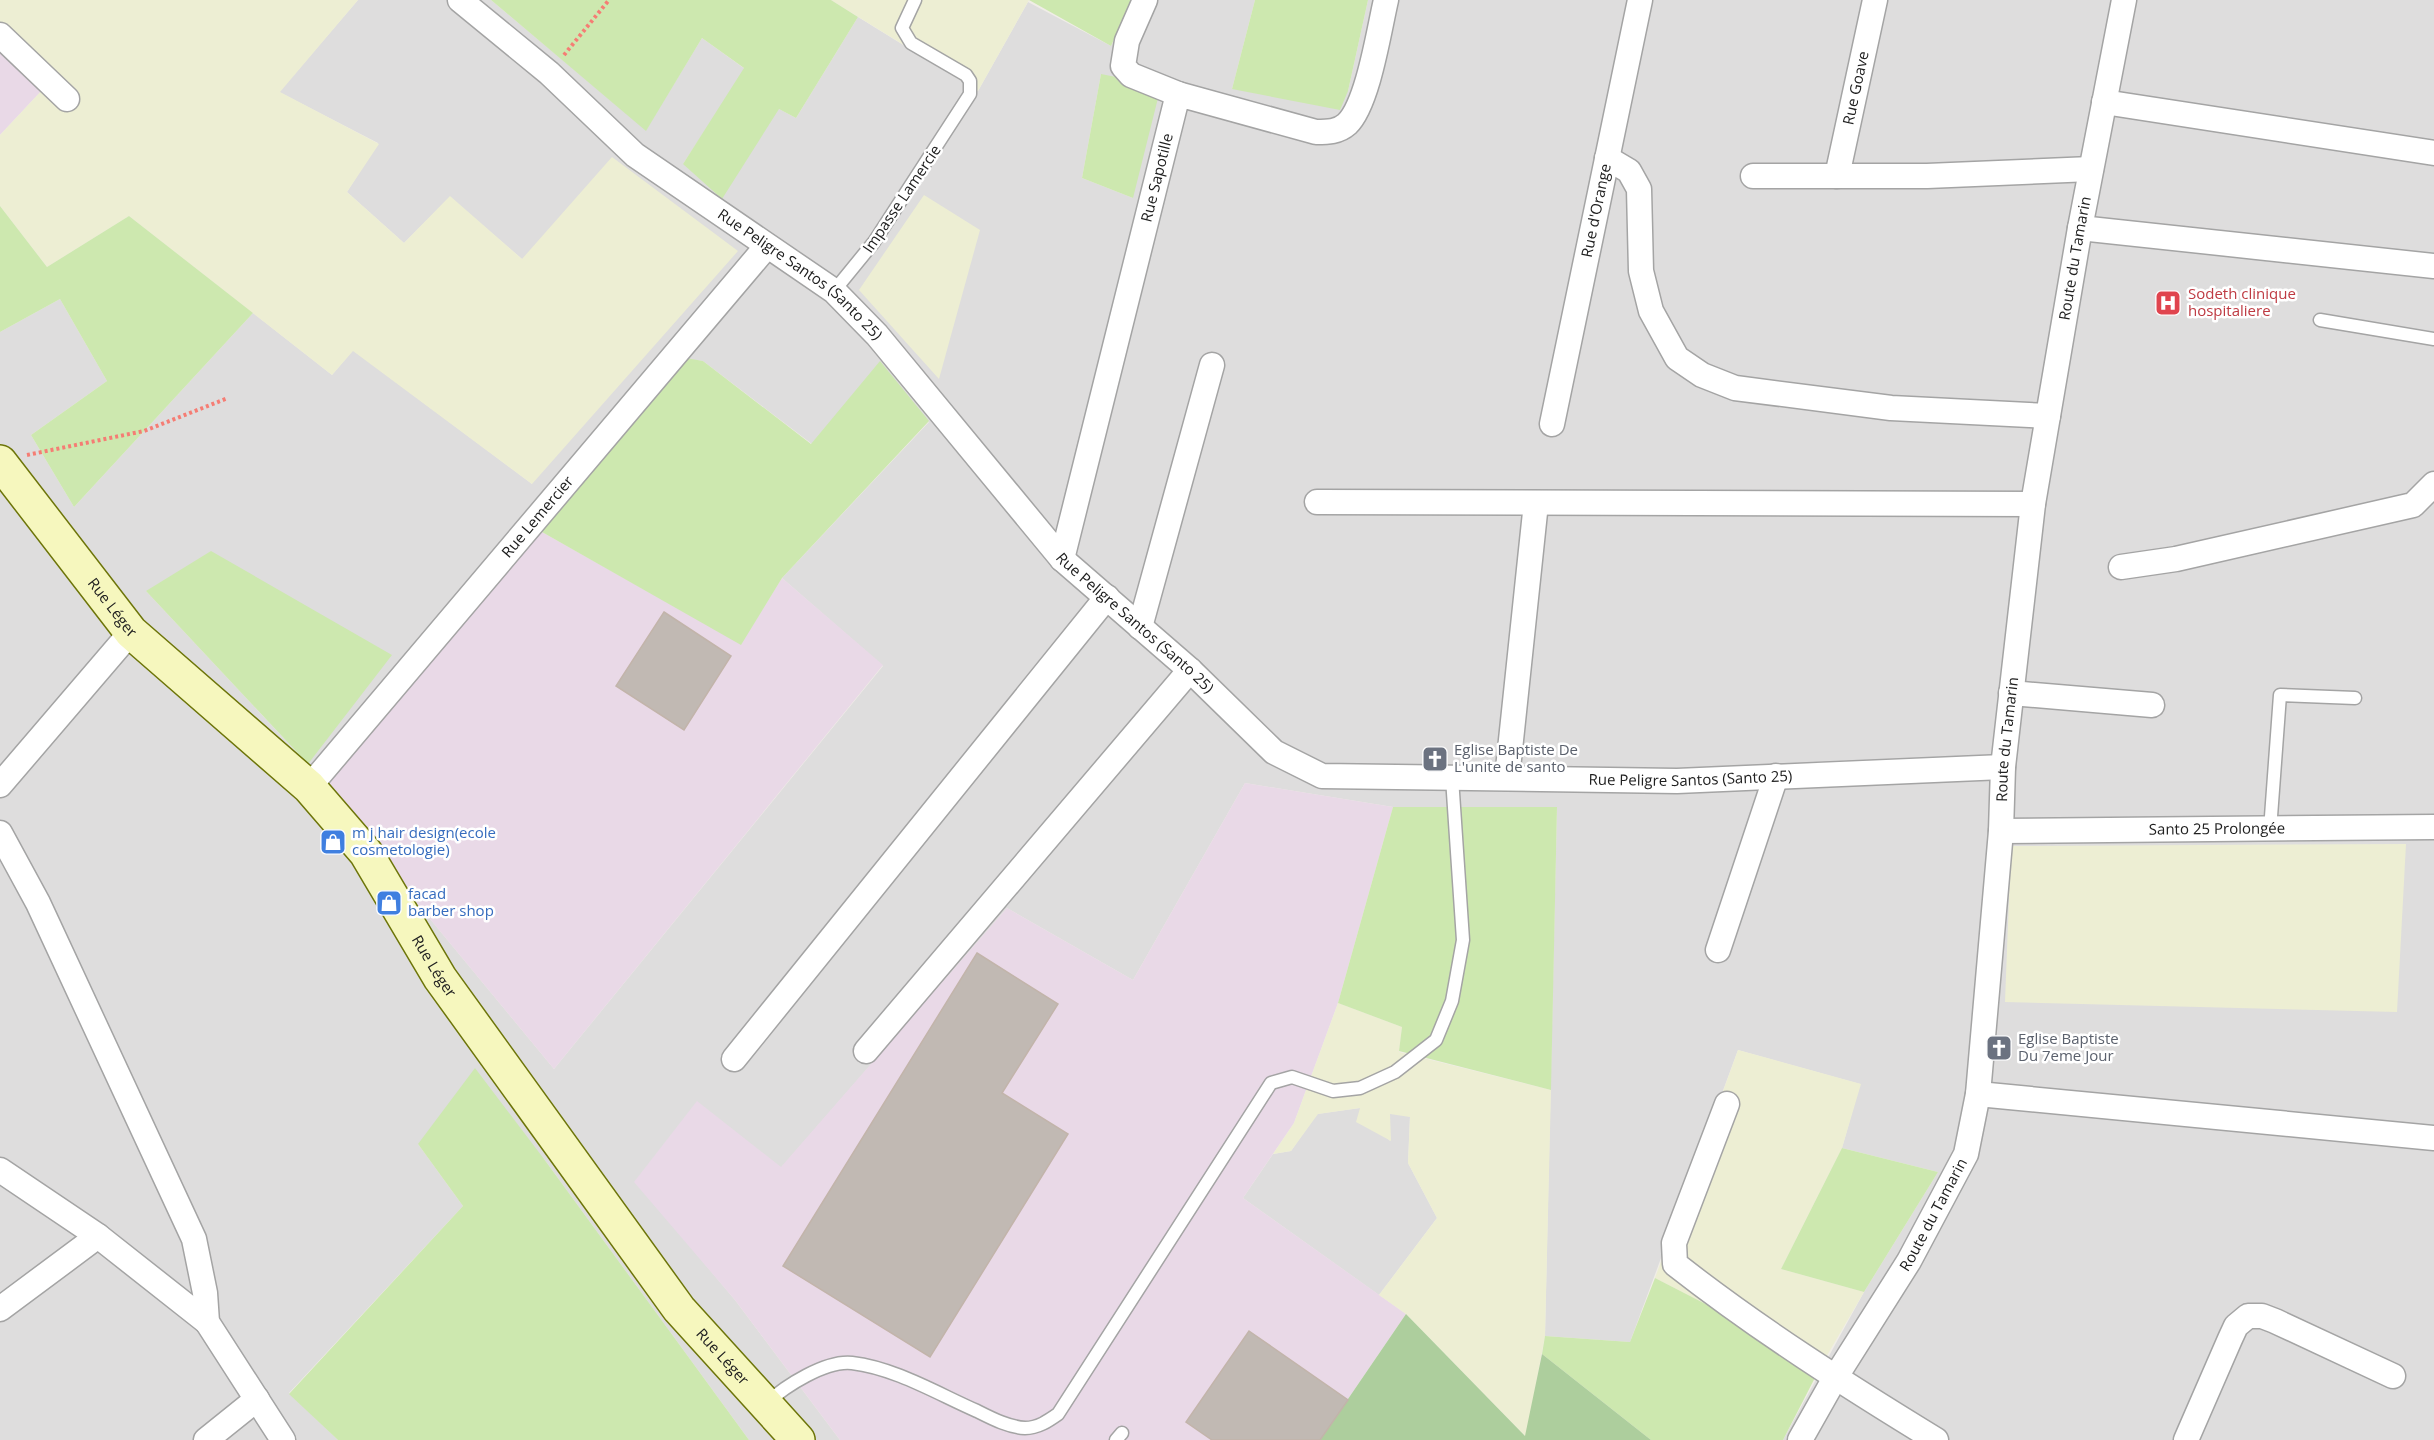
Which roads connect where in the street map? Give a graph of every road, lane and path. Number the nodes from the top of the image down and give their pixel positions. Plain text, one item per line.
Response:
1 (460, 0) edge
2 (609, 0) edge
3 (915, 0) edge
4 (1145, 0) edge
5 (1386, 0) edge
6 (1640, 0) edge
7 (1875, 0) edge
8 (2124, 0) edge
9 (0, 35) edge
10 (549, 73) junction
11 (1178, 94) junction
12 (67, 99) dead end
13 (2104, 102) junction
14 (2434, 153) edge
15 (1607, 158) junction
16 (2091, 169) junction
17 (1753, 176) dead end
18 (1837, 176) junction
19 (2080, 228) junction
20 (767, 246) junction
21 (2434, 266) edge
22 (834, 291) junction
23 (2320, 320) dead end
24 (2434, 339) edge
25 (1212, 365) dead end
26 (228, 398) dead end
27 (2048, 416) junction
28 (1552, 423) dead end
29 (11, 459) edge
30 (2434, 484) edge
31 (1317, 502) dead end
32 (1536, 503) junction
33 (2033, 504) junction
34 (1062, 559) junction
35 (2121, 567) dead end
36 (1107, 597) junction
37 (1140, 627) junction
38 (131, 632) junction
39 (1190, 670) junction
40 (2011, 693) junction
41 (2355, 698) dead end
42 (2152, 705) dead end
43 (2003, 767) junction
44 (1776, 776) junction
45 (1452, 778) junction
46 (1507, 778) junction
47 (0, 785) edge
48 (309, 787) junction
49 (2434, 828) edge
50 (2270, 830) junction
51 (2001, 831) junction
52 (0, 833) edge
53 (1718, 950) dead end
54 (866, 1051) dead end
55 (734, 1059) dead end
56 (1978, 1094) junction
57 (1727, 1104) dead end
58 (2434, 1138) edge
59 (0, 1170) edge
60 (98, 1236) junction
61 (0, 1309) edge
62 (207, 1322) junction
63 (2393, 1376) dead end
64 (1835, 1378) junction
65 (257, 1400) junction
66 (766, 1404) junction
67 (206, 1440) edge
68 (284, 1440) edge
69 (798, 1440) edge
70 (1800, 1440) edge
71 (1936, 1440) edge
72 (2186, 1440) edge

1 - 10 street, Rue Peligre Santos (Santo 25)
2 - 10 path
3 - 22 lane, Impasse Lamercie
4 - 11 street
5 - 11 street
6 - 15 street, Rue d'Orange
7 - 18 street, Rue Goave
8 - 13 street, Route du Tamarin
9 - 12 street
10 - 20 street, Rue Peligre Santos (Santo 25)
11 - 34 street, Rue Sapotille
13 - 14 street
13 - 16 street, Route du Tamarin
15 - 27 street
15 - 28 street, Rue d'Orange
16 - 18 street
16 - 19 street, Route du Tamarin
17 - 18 street
19 - 21 street
19 - 27 street, Route du Tamarin
20 - 22 street, Rue Peligre Santos (Santo 25)
20 - 48 street, Rue Lemercier
22 - 34 street, Rue Peligre Santos (Santo 25)
23 - 24 lane
25 - 37 street
26 - 29 path
27 - 33 street, Route du Tamarin
29 - 38 street, Rue Léger
30 - 35 street
31 - 32 street
32 - 33 street
32 - 46 street
33 - 40 street, Route du Tamarin
34 - 36 street, Rue Peligre Santos (Santo 25)
36 - 37 street, Rue Peligre Santos (Santo 25)
36 - 55 street
37 - 39 street, Rue Peligre Santos (Santo 25)
38 - 47 street
38 - 48 street, Rue Léger
39 - 45 street, Rue Peligre Santos (Santo 25)
39 - 54 street
40 - 42 street
40 - 43 street, Route du Tamarin
41 - 50 lane
43 - 44 street, Rue Peligre Santos (Santo 25)
43 - 51 street, Route du Tamarin
44 - 46 street, Rue Peligre Santos (Santo 25)
44 - 53 street
45 - 46 street, Rue Peligre Santos (Santo 25)
45 - 66 lane
48 - 66 street, Rue Léger
49 - 50 street, Santo 25 Prolongée
50 - 51 street, Santo 25 Prolongée
51 - 56 street, Route du Tamarin
52 - 62 street
56 - 58 street
56 - 64 street, Route du Tamarin
57 - 64 street
59 - 60 street
60 - 61 street
60 - 62 street
62 - 65 street
63 - 72 street
64 - 70 street, Route du Tamarin
64 - 71 street
65 - 67 street
65 - 68 street
66 - 69 street, Rue Léger

